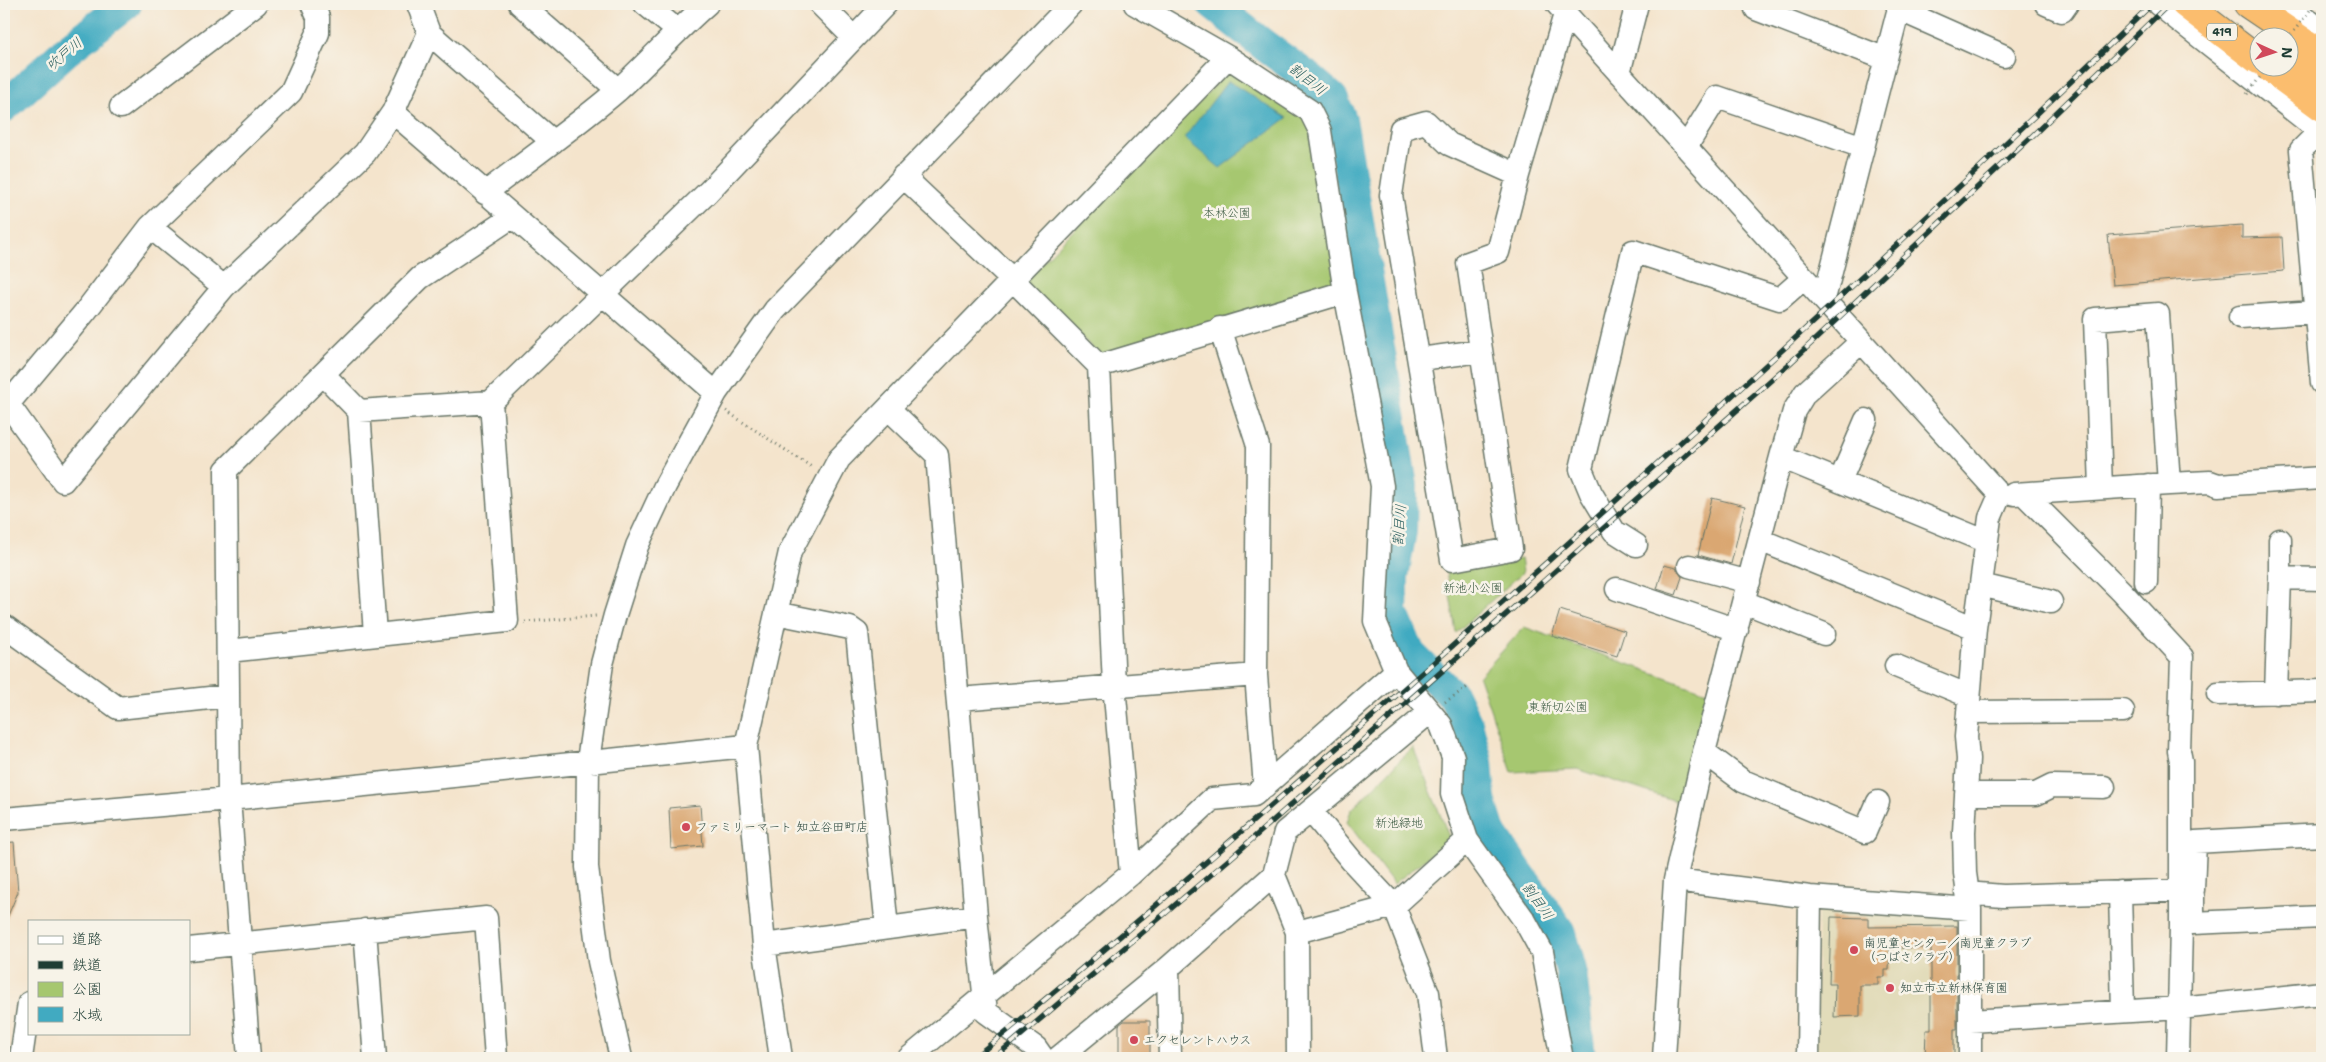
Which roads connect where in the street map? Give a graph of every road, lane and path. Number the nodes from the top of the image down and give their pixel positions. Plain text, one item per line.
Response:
1 (256, 4) edge
2 (312, 4) edge
3 (418, 4) edge
4 (520, 4) edge
5 (645, 4) edge
6 (707, 4) edge
7 (820, 4) edge
8 (886, 4) edge
9 (1071, 4) edge
10 (1135, 4) edge
11 (1637, 4) edge
12 (2046, 4) edge
13 (2067, 4) edge
14 (2158, 4) edge
15 (2184, 4) edge
16 (2230, 4) edge
17 (2248, 4) edge
18 (2287, 4) edge
19 (1899, 6) edge
20 (1561, 9) edge
21 (1756, 9) dead end
22 (2310, 10) dead end
23 (2260, 28) edge
24 (2296, 28) edge
25 (677, 30) junction
26 (2322, 31) edge
27 (429, 33) junction
28 (853, 37) junction
29 (2248, 52) edge
30 (2322, 54) edge
31 (1228, 56) junction
32 (2004, 56) dead end
33 (1886, 59) junction
34 (2298, 69) edge
35 (1619, 73) junction
36 (2260, 78) edge
37 (2280, 78) edge
38 (618, 90) junction
39 (2247, 94) dead end
40 (121, 107) dead end
41 (2320, 110) edge
42 (393, 112) junction
43 (553, 142) junction
44 (1686, 147) junction
45 (1863, 147) junction
46 (1518, 174) junction
47 (903, 176) junction
48 (484, 193) junction
49 (512, 217) junction
50 (150, 227) junction
51 (1804, 278) junction
52 (1012, 280) junction
53 (224, 287) junction
54 (1345, 292) junction
55 (600, 294) junction
56 (1824, 299) junction
57 (2315, 312) junction
58 (2240, 317) dead end
59 (1220, 328) junction
60 (1861, 342) junction
61 (1480, 351) junction
62 (1420, 359) junction
63 (1099, 366) junction
64 (324, 375) junction
65 (2322, 383) edge
66 (713, 397) junction
67 (6, 401) edge
68 (491, 402) junction
69 (890, 409) junction
70 (359, 411) junction
71 (1866, 420) dead end
72 (1781, 456) junction
73 (2322, 478) edge
74 (829, 479) junction
75 (1840, 481) junction
76 (2158, 484) junction
77 (2101, 488) junction
78 (2024, 494) junction
79 (2000, 495) junction
80 (1760, 540) junction
81 (2280, 540) dead end
82 (1987, 542) junction
83 (1636, 545) dead end
84 (1689, 566) dead end
85 (2280, 578) junction
86 (2322, 579) edge
87 (2146, 582) dead end
88 (1981, 585) junction
89 (1617, 589) dead end
90 (1746, 592) junction
91 (2051, 602) dead end
92 (776, 613) junction
93 (615, 615) junction
94 (507, 620) junction
95 (4, 626) edge
96 (1975, 628) junction
97 (1737, 630) junction
98 (375, 634) junction
99 (1824, 634) dead end
100 (228, 651) junction
101 (1896, 666) dead end
102 (1396, 671) junction
103 (1256, 675) junction
104 (1114, 685) junction
105 (1469, 686) dead end
106 (2322, 691) edge
107 (2276, 692) junction
108 (2218, 694) dead end
109 (228, 696) junction
110 (959, 698) junction
111 (1969, 704) junction
112 (2122, 711) dead end
113 (1430, 712) junction
114 (746, 746) junction
115 (1704, 752) junction
116 (588, 761) junction
117 (1265, 787) junction
118 (2104, 787) dead end
119 (1966, 794) junction
120 (229, 799) junction
121 (1878, 802) dead end
122 (1311, 811) junction
123 (4, 818) edge
124 (2322, 835) edge
125 (1467, 840) junction
126 (1131, 874) junction
127 (1274, 875) junction
128 (1675, 880) junction
129 (2186, 890) junction
130 (2120, 892) junction
131 (1810, 897) junction
132 (1968, 901) junction
133 (1394, 906) junction
134 (976, 916) junction
135 (2322, 917) edge
136 (886, 928) junction
137 (365, 930) junction
138 (1297, 932) junction
139 (239, 944) junction
140 (764, 945) junction
141 (190, 949) edge
142 (1168, 968) junction
143 (2322, 993) edge
144 (984, 995) junction
145 (2180, 1008) junction
146 (28, 1010) edge
147 (2123, 1011) junction
148 (1970, 1021) junction
149 (21, 1058) edge
150 (249, 1058) edge
151 (375, 1058) edge
152 (496, 1058) edge
153 (621, 1058) edge
154 (781, 1058) edge
155 (909, 1058) edge
156 (1043, 1058) edge
157 (1058, 1058) edge
158 (1170, 1058) edge
159 (1298, 1058) edge
160 (1436, 1058) edge
161 (1560, 1058) edge
162 (1664, 1058) edge
163 (1808, 1058) edge
164 (1970, 1058) edge
165 (2178, 1058) edge

1 - 40 street
2 - 50 street
3 - 27 street
4 - 38 street
5 - 25 street
6 - 25 street
7 - 28 street
8 - 28 street
9 - 47 street
10 - 31 street
11 - 35 street
12 - 13 street
14 - 41 street
15 - 29 highway, 419
16 - 23 highway, 419
17 - 30 highway
18 - 26 street
19 - 32 street
19 - 33 street
20 - 35 street
20 - 46 street
21 - 33 street
22 - 24 path, bridge
25 - 38 street
27 - 42 street
27 - 43 street
28 - 55 street
31 - 52 street
31 - 54 street
33 - 45 street
34 - 41 highway
35 - 44 street
36 - 39 path, bridge
37 - 41 highway
38 - 43 street
41 - 57 street
42 - 48 street
42 - 53 street
43 - 48 street
44 - 45 street
44 - 51 street
45 - 56 street
46 - 61 street
46 - 62 street
47 - 52 street
47 - 66 street
48 - 49 street
49 - 55 street
49 - 64 street
50 - 53 street
50 - 67 street
51 - 56 street
51 - 83 street
52 - 63 street
52 - 69 street
53 - 67 street
54 - 59 street
54 - 102 street
55 - 66 street
55 - 68 street
56 - 60 street
57 - 58 street
57 - 65 street
59 - 63 street
59 - 103 street
60 - 72 street
60 - 79 street
61 - 62 street
61 - 62 street
63 - 104 street
64 - 70 street
64 - 100 street
66 - 74 path
66 - 93 street
68 - 70 street
68 - 94 street
69 - 74 street
69 - 110 street
70 - 98 street
71 - 75 street
72 - 75 street
72 - 80 street
73 - 76 street
74 - 92 street
75 - 82 street
76 - 77 street
76 - 77 street
76 - 87 street
77 - 78 street
78 - 79 street
78 - 129 street
79 - 82 street
80 - 90 street
80 - 96 street
81 - 85 street
82 - 88 street
84 - 90 street
85 - 86 street
85 - 107 street
88 - 91 street
88 - 96 street
89 - 97 street
90 - 97 street
90 - 99 street
92 - 114 street
92 - 136 street
93 - 94 path
93 - 116 street
94 - 98 street
95 - 109 street
96 - 111 street
97 - 115 street
98 - 100 street
100 - 109 street
101 - 111 street
102 - 113 street
102 - 117 street
103 - 104 street
103 - 117 street
104 - 110 street
104 - 126 street
105 - 113 path
106 - 107 street
107 - 108 street
109 - 120 street
110 - 134 street
111 - 112 street
111 - 119 street
113 - 122 street
113 - 125 street
114 - 116 street
114 - 140 street
115 - 121 street
115 - 128 street
116 - 120 street
116 - 153 street
117 - 126 street
118 - 119 street
119 - 132 street
120 - 123 street
120 - 139 street
122 - 127 street
122 - 133 street
124 - 129 street
125 - 133 street
125 - 161 street
126 - 144 street
127 - 138 street
127 - 142 street
128 - 131 street
128 - 162 street
129 - 130 street
129 - 135 street
129 - 145 street
130 - 132 street
130 - 147 street
131 - 132 street
131 - 163 street
132 - 148 street
133 - 138 street
133 - 160 street
134 - 136 street
134 - 144 street
136 - 140 street
137 - 139 street
137 - 151 street
137 - 152 street
138 - 159 street
139 - 141 street
139 - 150 street
140 - 154 street
142 - 157 street
142 - 158 street
143 - 145 street
144 - 155 street
144 - 156 street
145 - 147 street
145 - 165 street
146 - 149 street
147 - 148 street
148 - 164 street

